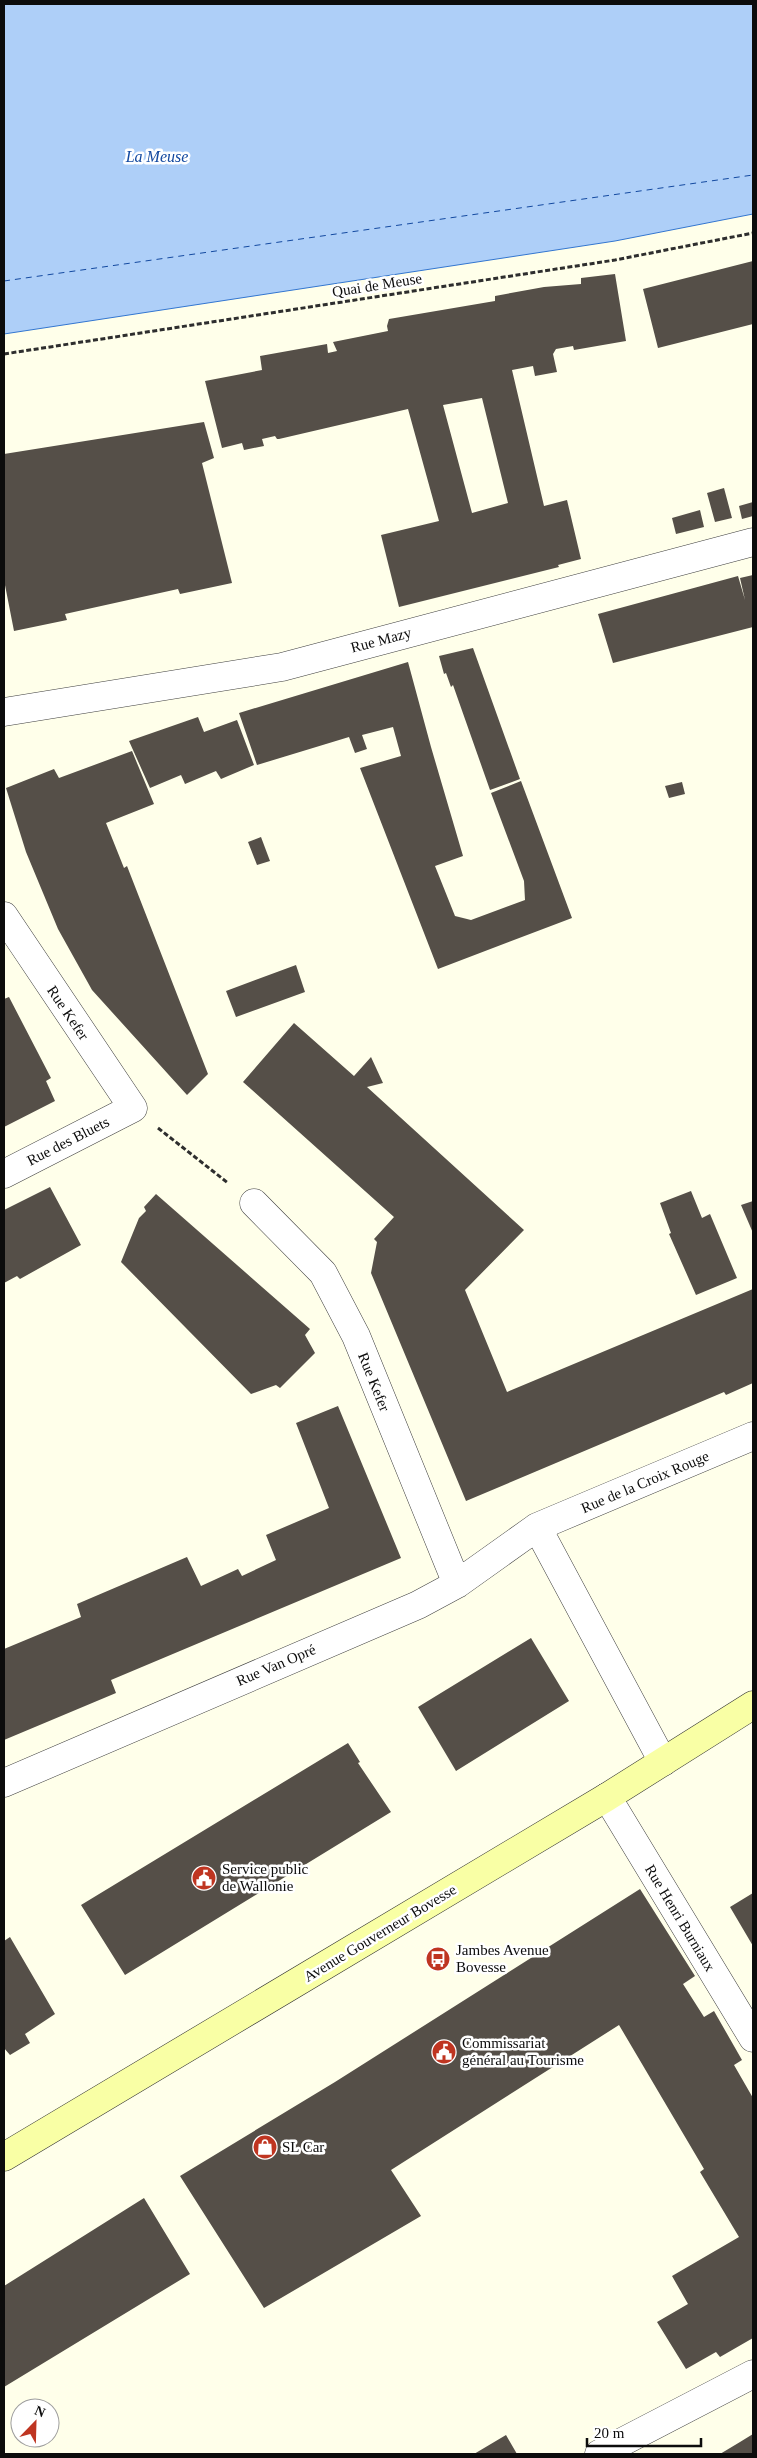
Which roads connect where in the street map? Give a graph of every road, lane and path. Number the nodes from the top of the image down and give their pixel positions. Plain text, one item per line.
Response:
1 (753, 234) edge
2 (4, 354) edge
3 (753, 542) edge
4 (4, 712) edge
5 (4, 916) edge
6 (133, 1108) junction
7 (4, 1174) edge
8 (254, 1203) joint
9 (753, 1436) edge
10 (538, 1527) junction
11 (457, 1584) junction
12 (753, 1705) edge
13 (663, 1762) junction
14 (4, 1782) edge
15 (607, 1797) junction
16 (753, 2038) edge
17 (4, 2157) edge
18 (753, 2374) edge
19 (599, 2454) edge

1 - 2 path, Quai de Meuse
3 - 4 street, Rue Mazy
5 - 6 street, Rue Kefer
6 - 7 street, Rue des Bluets
6 - 8 path
8 - 11 street, Rue Kefer
9 - 10 street, Rue de la Croix Rouge
10 - 11 street, Rue Van Opré
10 - 13 street
11 - 14 street, Rue Van Opré
12 - 13 main road, Avenue Gouverneur Bovesse
13 - 15 main road, Avenue Gouverneur Bovesse
15 - 16 street, Rue Henri Burniaux
15 - 17 main road, Avenue Gouverneur Bovesse
18 - 19 street

